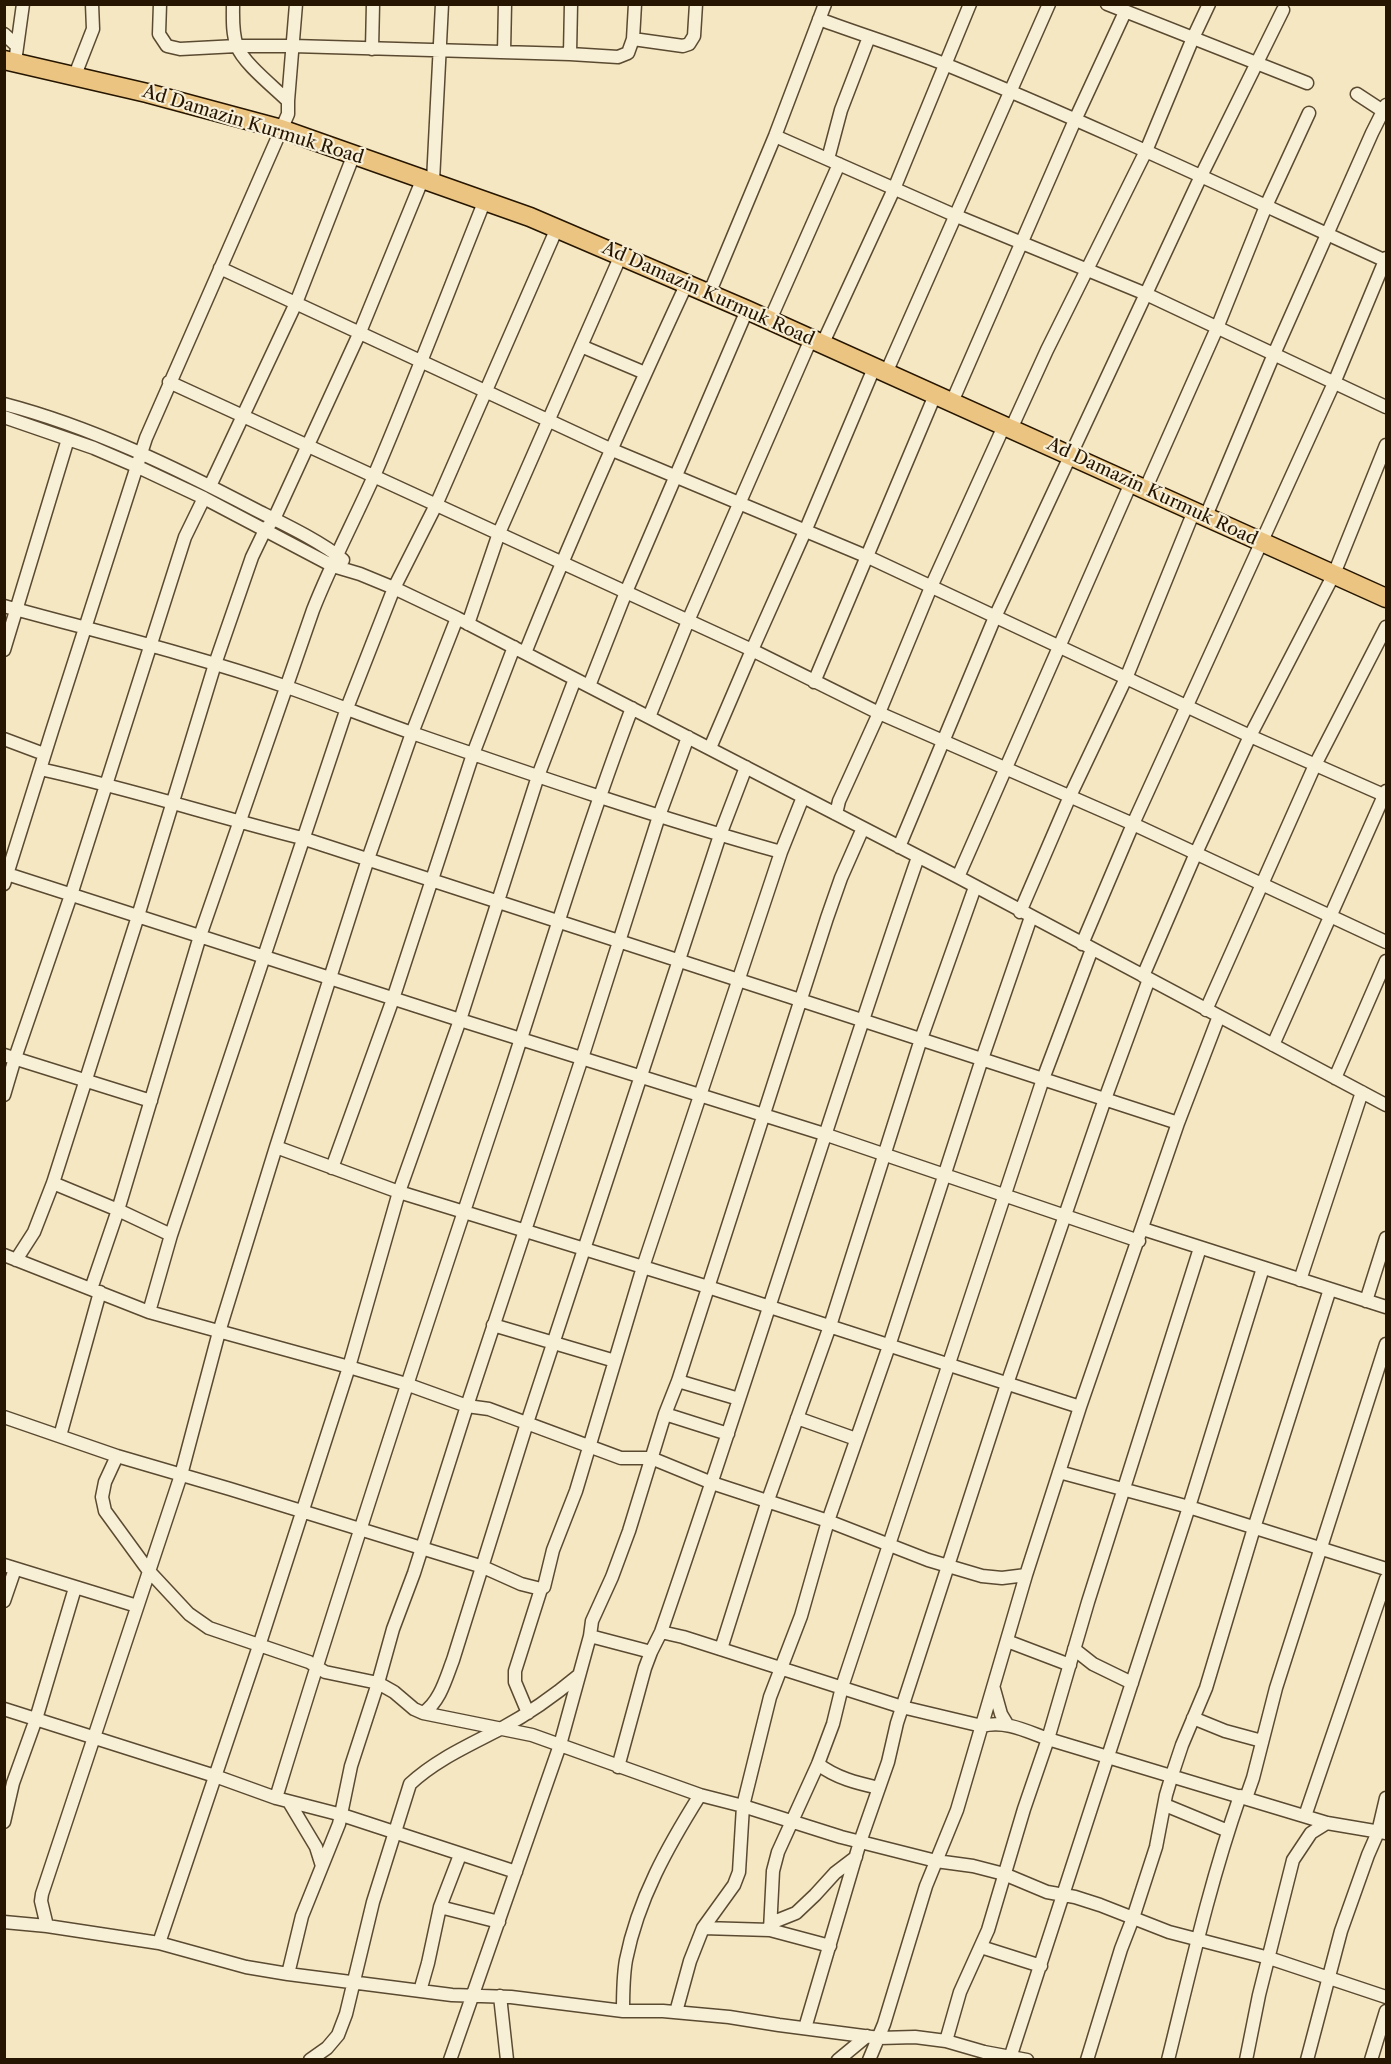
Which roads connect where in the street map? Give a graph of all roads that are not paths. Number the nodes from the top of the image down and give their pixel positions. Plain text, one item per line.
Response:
1 (23, 4) edge
2 (92, 4) edge
3 (160, 4) edge
4 (233, 4) edge
5 (296, 4) edge
6 (373, 4) edge
7 (442, 4) edge
8 (505, 4) edge
9 (571, 4) edge
10 (635, 4) edge
11 (696, 4) edge
12 (825, 4) edge
13 (970, 4) edge
14 (1049, 4) edge
15 (1107, 4) edge
16 (1209, 4) edge
17 (1283, 10) dead end
18 (1125, 12) junction
19 (819, 19) junction
20 (4, 34) edge
21 (868, 37) junction
22 (1193, 38) junction
23 (633, 39) junction
24 (237, 46) junction
25 (292, 46) junction
26 (372, 50) junction
27 (440, 51) junction
28 (504, 52) junction
29 (570, 54) junction
30 (12, 56) edge
31 (945, 64) junction
32 (1258, 64) junction
33 (75, 75) junction
34 (1307, 83) dead end
35 (1009, 92) junction
36 (1357, 94) dead end
37 (288, 101) junction
38 (1385, 110) edge
39 (1309, 113) dead end
40 (1075, 120) junction
41 (281, 129) junction
42 (775, 136) junction
43 (1146, 151) junction
44 (354, 154) junction
45 (833, 162) junction
46 (1201, 176) junction
47 (428, 180) junction
48 (894, 189) junction
49 (485, 200) junction
50 (1266, 206) junction
51 (954, 215) junction
52 (557, 228) junction
53 (1328, 234) junction
54 (1022, 243) junction
55 (621, 255) junction
56 (1386, 260) edge
57 (220, 268) junction
58 (1088, 269) junction
59 (687, 284) junction
60 (710, 294) junction
61 (1146, 294) junction
62 (296, 303) junction
63 (747, 310) junction
64 (770, 320) junction
65 (1217, 328) junction
66 (360, 332) junction
67 (817, 342) junction
68 (580, 346) junction
69 (1274, 354) junction
70 (421, 360) junction
71 (880, 370) junction
72 (645, 373) junction
73 (169, 382) junction
74 (1335, 383) junction
75 (486, 390) junction
76 (935, 395) junction
77 (952, 402) junction
78 (4, 404) edge
79 (1386, 406) edge
80 (243, 416) junction
81 (5, 419) edge
82 (548, 420) junction
83 (1008, 427) junction
84 (68, 439) junction
85 (1386, 445) edge
86 (308, 446) junction
87 (610, 449) junction
88 (1070, 455) junction
89 (139, 460) junction
90 (374, 476) junction
91 (675, 476) junction
92 (210, 486) junction
93 (1138, 486) junction
94 (204, 498) junction
95 (740, 502) junction
96 (436, 505) junction
97 (1200, 514) junction
98 (274, 519) junction
99 (806, 529) junction
100 (265, 530) junction
101 (499, 533) junction
102 (1261, 542) junction
103 (868, 556) junction
104 (335, 561) junction
105 (561, 561) junction
106 (1334, 574) junction
107 (931, 587) junction
108 (394, 588) junction
109 (626, 592) junction
110 (1386, 598) edge
111 (10, 608) edge
112 (995, 617) junction
113 (463, 621) junction
114 (688, 621) junction
115 (1386, 627) edge
116 (86, 629) junction
117 (151, 644) junction
118 (1059, 644) junction
119 (4, 650) edge
120 (519, 650) junction
121 (752, 650) junction
122 (215, 664) junction
123 (1127, 676) junction
124 (575, 679) junction
125 (814, 682) junction
126 (589, 686) junction
127 (286, 687) junction
128 (1188, 706) junction
129 (346, 708) junction
130 (632, 708) junction
131 (879, 712) junction
132 (649, 717) junction
133 (412, 733) junction
134 (1250, 736) junction
135 (688, 737) junction
136 (4, 739) edge
137 (942, 740) junction
138 (710, 748) junction
139 (45, 754) junction
140 (473, 754) junction
141 (1315, 765) junction
142 (746, 767) junction
143 (1005, 767) junction
144 (40, 768) junction
145 (538, 776) junction
146 (107, 783) junction
147 (1386, 794) edge
148 (599, 796) junction
149 (1070, 796) junction
150 (803, 797) junction
151 (173, 803) junction
152 (836, 814) junction
153 (659, 816) junction
154 (239, 822) junction
155 (1133, 824) junction
156 (863, 828) junction
157 (720, 835) junction
158 (302, 838) junction
159 (899, 847) junction
160 (781, 852) junction
161 (1196, 853) junction
162 (918, 857) junction
163 (368, 859) junction
164 (6, 877) edge
165 (958, 877) junction
166 (431, 880) junction
167 (1262, 883) junction
168 (975, 887) junction
169 (71, 895) junction
170 (496, 902) junction
171 (1026, 914) junction
172 (1330, 915) junction
173 (138, 916) junction
174 (558, 923) junction
175 (200, 936) junction
176 (619, 942) junction
177 (1386, 942) edge
178 (1087, 946) junction
179 (264, 957) junction
180 (678, 961) junction
181 (1386, 961) edge
182 (329, 978) junction
183 (1146, 978) junction
184 (740, 981) junction
185 (393, 999) junction
186 (801, 1001) junction
187 (1206, 1010) junction
188 (1219, 1017) junction
189 (460, 1020) junction
190 (861, 1020) junction
191 (521, 1038) junction
192 (921, 1039) junction
193 (1273, 1045) junction
194 (10, 1057) edge
195 (582, 1058) junction
196 (982, 1059) junction
197 (641, 1077) junction
198 (1335, 1078) junction
199 (1043, 1079) junction
200 (87, 1080) junction
201 (1362, 1092) junction
202 (4, 1095) edge
203 (701, 1096) junction
204 (1105, 1099) junction
205 (151, 1101) junction
206 (1386, 1105) edge
207 (765, 1115) junction
208 (1178, 1122) junction
209 (824, 1134) junction
210 (276, 1147) junction
211 (884, 1154) junction
212 (332, 1168) junction
213 (946, 1175) junction
214 (54, 1183) junction
215 (399, 1192) junction
216 (1005, 1196) junction
217 (118, 1210) junction
218 (464, 1211) junction
219 (1066, 1216) junction
220 (525, 1230) junction
221 (171, 1235) junction
222 (1141, 1235) junction
223 (1386, 1238) edge
224 (1200, 1248) junction
225 (584, 1249) junction
226 (10, 1257) edge
227 (643, 1268) junction
228 (1263, 1268) junction
229 (1300, 1280) junction
230 (708, 1287) junction
231 (1330, 1289) junction
232 (95, 1290) junction
233 (1366, 1301) junction
234 (768, 1306) junction
235 (1386, 1307) edge
236 (149, 1312) junction
237 (494, 1324) junction
238 (830, 1326) junction
239 (219, 1332) junction
240 (554, 1342) junction
241 (1386, 1344) edge
242 (890, 1346) junction
243 (615, 1361) junction
244 (948, 1365) junction
245 (349, 1367) junction
246 (678, 1381) junction
247 (406, 1384) junction
248 (1007, 1384) junction
249 (739, 1399) junction
250 (467, 1406) junction
251 (1080, 1407) junction
252 (665, 1414) junction
253 (4, 1417) edge
254 (797, 1418) junction
255 (526, 1423) junction
256 (728, 1434) junction
257 (60, 1436) junction
258 (856, 1439) junction
259 (588, 1447) junction
260 (117, 1456) junction
261 (651, 1458) junction
262 (1059, 1472) junction
263 (180, 1475) junction
264 (712, 1483) junction
265 (1124, 1489) junction
266 (768, 1500) junction
267 (1189, 1507) junction
268 (301, 1512) junction
269 (828, 1521) junction
270 (1254, 1528) junction
271 (360, 1529) junction
272 (889, 1545) junction
273 (422, 1549) junction
274 (1321, 1549) junction
275 (949, 1566) junction
276 (10, 1567) edge
277 (483, 1567) junction
278 (1386, 1569) edge
279 (148, 1570) junction
280 (1026, 1575) junction
281 (1386, 1579) edge
282 (75, 1588) junction
283 (541, 1589) junction
284 (4, 1601) edge
285 (137, 1606) junction
286 (661, 1632) junction
287 (590, 1636) junction
288 (1006, 1641) junction
289 (259, 1646) junction
290 (1074, 1648) junction
291 (721, 1649) junction
292 (651, 1652) junction
293 (1070, 1665) junction
294 (316, 1666) junction
295 (781, 1668) junction
296 (579, 1674) junction
297 (378, 1683) junction
298 (1132, 1683) junction
299 (842, 1687) junction
300 (993, 1688) junction
301 (903, 1707) junction
302 (4, 1709) edge
303 (423, 1713) junction
304 (528, 1713) junction
305 (1194, 1718) junction
306 (36, 1719) junction
307 (1007, 1724) junction
308 (982, 1726) junction
309 (501, 1728) junction
310 (95, 1738) junction
311 (1048, 1739) junction
312 (1262, 1741) junction
313 (560, 1745) junction
314 (1108, 1757) junction
315 (818, 1764) junction
316 (618, 1767) junction
317 (1172, 1775) junction
318 (216, 1776) junction
319 (879, 1788) junction
320 (700, 1795) junction
321 (1243, 1797) junction
322 (276, 1798) junction
323 (1386, 1798) edge
324 (289, 1802) junction
325 (1165, 1804) junction
326 (742, 1806) junction
327 (342, 1815) junction
328 (1305, 1816) junction
329 (793, 1821) junction
330 (4, 1822) edge
331 (1327, 1822) junction
332 (1228, 1831) junction
333 (395, 1833) junction
334 (1382, 1833) edge
335 (860, 1842) junction
336 (460, 1855) junction
337 (856, 1857) junction
338 (936, 1861) junction
339 (322, 1866) junction
340 (516, 1872) junction
341 (1004, 1874) junction
342 (1064, 1896) junction
343 (440, 1907) junction
344 (1133, 1918) junction
345 (4, 1922) edge
346 (499, 1922) junction
347 (47, 1926) junction
348 (771, 1927) junction
349 (703, 1928) junction
350 (1197, 1939) junction
351 (159, 1943) junction
352 (830, 1946) junction
353 (981, 1947) junction
354 (1269, 1958) junction
355 (1041, 1966) junction
356 (288, 1974) junction
357 (1329, 1979) junction
358 (354, 1981) junction
359 (420, 1991) junction
360 (474, 1994) junction
361 (500, 1996) junction
362 (1386, 1997) edge
363 (624, 2011) junction
364 (1386, 2011) edge
365 (676, 2012) junction
366 (805, 2028) junction
367 (873, 2037) junction
368 (946, 2041) junction
369 (1010, 2058) junction
370 (310, 2060) edge
371 (450, 2060) edge
372 (507, 2060) edge
373 (838, 2060) edge
374 (869, 2060) edge
375 (1027, 2060) edge
376 (1087, 2060) edge
377 (1168, 2060) edge
378 (1246, 2060) edge
379 (1307, 2060) edge
380 (1371, 2060) edge

1 - 30 street
2 - 33 street
3 - 24 street
4 - 24 street
5 - 25 street
6 - 26 street
7 - 27 street
8 - 28 street
9 - 29 street
10 - 23 street
11 - 23 street
12 - 19 street
13 - 31 street
14 - 35 street
15 - 18 street
16 - 22 street
17 - 32 street
18 - 22 street
18 - 40 street
19 - 21 street
19 - 42 street
20 - 30 street
21 - 31 street
21 - 45 street
22 - 32 street
22 - 43 street
23 - 29 street
24 - 25 street
24 - 37 street
25 - 26 street
25 - 37 street
26 - 27 street
27 - 28 street
27 - 47 street
28 - 29 street
30 - 33 highway, Ad Damazin Kurmuk Road
31 - 35 street
31 - 48 street
32 - 34 street
32 - 46 street
33 - 41 highway, Ad Damazin Kurmuk Road
35 - 40 street
35 - 51 street
36 - 38 street
37 - 41 street
38 - 53 street
39 - 50 street
40 - 43 street
40 - 54 street
41 - 44 highway, Ad Damazin Kurmuk Road
41 - 57 street
42 - 45 street
42 - 60 street
43 - 46 street
43 - 58 street
44 - 47 highway, Ad Damazin Kurmuk Road
44 - 62 street
45 - 48 street
45 - 64 street
46 - 50 street
46 - 61 street
47 - 49 highway, Ad Damazin Kurmuk Road
47 - 66 street
48 - 51 street
48 - 67 street
49 - 52 highway, Ad Damazin Kurmuk Road
49 - 70 street
50 - 53 street
50 - 65 street
51 - 54 street
51 - 71 street
52 - 55 highway, Ad Damazin Kurmuk Road
52 - 75 street
53 - 56 street
53 - 69 street
54 - 58 street
54 - 77 street
55 - 59 highway, Ad Damazin Kurmuk Road
55 - 68 street
56 - 74 street
57 - 62 street
57 - 73 street
58 - 61 street
58 - 83 street
59 - 60 highway, Ad Damazin Kurmuk Road
59 - 72 street
60 - 63 highway, Ad Damazin Kurmuk Road
61 - 65 street
61 - 88 street
62 - 66 street
62 - 80 street
63 - 64 highway, Ad Damazin Kurmuk Road
63 - 91 street
64 - 67 highway, Ad Damazin Kurmuk Road
65 - 69 street
65 - 93 street
66 - 70 street
66 - 86 street
67 - 71 highway, Ad Damazin Kurmuk Road
67 - 95 street
68 - 72 street
68 - 82 street
69 - 74 street
69 - 97 street
70 - 75 street
70 - 90 street
71 - 76 highway, Ad Damazin Kurmuk Road
71 - 99 street
72 - 87 street
73 - 80 street
73 - 89 street
74 - 79 street
74 - 102 street
75 - 82 street
75 - 96 street
76 - 77 highway, Ad Damazin Kurmuk Road
76 - 103 street
77 - 83 highway, Ad Damazin Kurmuk Road
78 - 89 street
80 - 86 street
80 - 92 street
81 - 84 street
82 - 87 street
82 - 101 street
83 - 88 highway, Ad Damazin Kurmuk Road
83 - 107 street
84 - 89 street
84 - 111 street
85 - 106 street
86 - 90 street
86 - 98 street
87 - 91 street
87 - 105 street
88 - 93 highway, Ad Damazin Kurmuk Road
88 - 112 street
89 - 92 street
89 - 94 street
89 - 116 street
90 - 96 street
90 - 104 street
91 - 95 street
91 - 109 street
92 - 98 street
93 - 97 highway, Ad Damazin Kurmuk Road
93 - 118 street
94 - 100 street
94 - 117 street
95 - 99 street
95 - 114 street
96 - 101 street
96 - 108 street
97 - 102 highway, Ad Damazin Kurmuk Road
97 - 123 street
98 - 100 street
98 - 104 street
99 - 103 street
99 - 121 street
100 - 104 street
100 - 122 street
101 - 105 street
101 - 113 street
102 - 106 highway, Ad Damazin Kurmuk Road
102 - 128 street
103 - 107 street
103 - 125 street
104 - 108 street
104 - 127 street
105 - 109 street
105 - 120 street
106 - 110 highway, Ad Damazin Kurmuk Road
106 - 134 street
107 - 112 street
107 - 131 street
108 - 113 street
108 - 129 street
109 - 114 street
109 - 126 street
111 - 116 street
111 - 119 street
112 - 118 street
112 - 137 street
113 - 120 street
113 - 133 street
114 - 121 street
114 - 132 street
115 - 141 street
116 - 117 street
116 - 139 street
117 - 122 street
117 - 146 street
118 - 123 street
118 - 143 street
120 - 124 street
120 - 140 street
121 - 125 street
121 - 138 street
122 - 127 street
122 - 151 street
123 - 128 street
123 - 149 street
124 - 126 street
124 - 145 street
125 - 131 street
126 - 130 street
127 - 129 street
127 - 154 street
128 - 134 street
128 - 155 street
129 - 133 street
129 - 158 street
130 - 132 street
130 - 148 street
131 - 137 street
131 - 152 street
132 - 135 street
133 - 140 street
133 - 163 street
134 - 141 street
134 - 161 street
135 - 138 street
135 - 153 street
136 - 139 street
137 - 143 street
137 - 159 street
138 - 142 street
139 - 144 street
140 - 145 street
140 - 166 street
141 - 147 street
141 - 167 street
142 - 150 street
142 - 157 street
143 - 149 street
143 - 165 street
144 - 146 street
144 - 164 street
145 - 148 street
145 - 170 street
146 - 151 street
146 - 169 street
147 - 172 street
148 - 153 street
148 - 174 street
149 - 155 street
149 - 171 street
150 - 152 street
150 - 160 street
151 - 154 street
151 - 173 street
152 - 156 street
153 - 157 street
153 - 176 street
154 - 158 street
154 - 175 street
155 - 161 street
155 - 178 street
156 - 159 street
156 - 186 street
157 - 160 street
157 - 180 street
158 - 163 street
158 - 179 street
159 - 162 street
160 - 184 street
161 - 167 street
161 - 183 street
162 - 165 street
162 - 190 street
163 - 166 street
163 - 182 street
164 - 169 street
165 - 168 street
166 - 170 street
166 - 185 street
167 - 172 street
167 - 187 street
168 - 171 street
168 - 192 street
169 - 173 street
169 - 194 street
170 - 174 street
170 - 189 street
171 - 178 street
171 - 196 street
172 - 177 street
172 - 193 street
173 - 175 street
173 - 200 street
174 - 176 street
174 - 191 street
175 - 179 street
175 - 205 street
176 - 180 street
176 - 195 street
178 - 183 street
178 - 199 street
179 - 182 street
179 - 221 street
180 - 184 street
180 - 197 street
181 - 198 street
182 - 185 street
182 - 210 street
183 - 187 street
183 - 204 street
184 - 186 street
184 - 203 street
185 - 189 street
185 - 212 street
186 - 190 street
186 - 207 street
187 - 188 street
188 - 193 street
188 - 208 street
189 - 191 street
189 - 215 street
190 - 192 street
190 - 209 street
191 - 195 street
191 - 218 street
192 - 196 street
192 - 211 street
193 - 198 street
194 - 200 street
194 - 202 street
195 - 197 street
195 - 220 street
196 - 199 street
196 - 213 street
197 - 203 street
197 - 225 street
198 - 201 street
199 - 204 street
199 - 216 street
200 - 205 street
200 - 214 street
201 - 206 street
201 - 229 street
203 - 207 street
203 - 227 street
204 - 208 street
204 - 219 street
205 - 217 street
207 - 209 street
207 - 230 street
208 - 222 street
209 - 211 street
209 - 234 street
210 - 212 street
210 - 239 street
211 - 213 street
211 - 238 street
212 - 215 street
213 - 216 street
213 - 242 street
214 - 217 street
214 - 226 street
215 - 218 street
215 - 245 street
216 - 219 street
216 - 244 street
217 - 221 street
217 - 232 street
218 - 220 street
218 - 247 street
219 - 222 street
219 - 248 street
220 - 225 street
220 - 237 street
221 - 236 street
222 - 224 street
222 - 251 street
223 - 233 street
224 - 228 street
224 - 265 street
225 - 227 street
225 - 240 street
226 - 232 street
227 - 230 street
227 - 243 street
228 - 229 street
228 - 267 street
229 - 231 street
230 - 234 street
230 - 246 street
231 - 233 street
231 - 270 street
232 - 236 street
232 - 257 street
233 - 235 street
234 - 238 street
234 - 249 street
236 - 239 street
237 - 240 street
237 - 250 street
238 - 242 street
238 - 254 street
239 - 245 street
239 - 263 street
240 - 243 street
240 - 255 street
241 - 274 street
242 - 244 street
242 - 258 street
243 - 259 street
244 - 248 street
244 - 272 street
245 - 247 street
245 - 268 street
246 - 249 street
246 - 252 street
247 - 250 street
247 - 271 street
248 - 251 street
248 - 275 street
249 - 256 street
250 - 255 street
250 - 273 street
251 - 262 street
252 - 256 street
252 - 261 street
253 - 257 street
254 - 258 street
254 - 266 street
255 - 259 street
255 - 277 street
256 - 264 street
257 - 260 street
258 - 269 street
259 - 261 street
259 - 283 street
260 - 263 street
260 - 279 street
261 - 264 street
261 - 287 street
262 - 265 street
262 - 280 street
263 - 268 street
263 - 279 street
264 - 266 street
264 - 286 street
265 - 267 street
265 - 290 street
266 - 269 street
266 - 291 street
267 - 270 street
267 - 298 street
268 - 271 street
268 - 289 street
269 - 272 street
269 - 295 street
270 - 274 street
270 - 305 street
271 - 273 street
271 - 294 street
272 - 275 street
272 - 299 street
273 - 277 street
273 - 297 street
274 - 278 street
274 - 312 street
275 - 280 street
275 - 301 street
276 - 282 street
276 - 284 street
277 - 283 street
277 - 303 street
279 - 285 street
279 - 289 street
280 - 288 street
281 - 328 street
282 - 285 street
282 - 306 street
283 - 304 street
285 - 310 street
286 - 291 street
286 - 292 street
287 - 292 street
287 - 296 street
288 - 293 street
288 - 300 street
289 - 294 street
289 - 318 street
290 - 293 street
290 - 298 street
291 - 295 street
292 - 316 street
293 - 311 street
294 - 297 street
294 - 322 street
295 - 299 street
295 - 326 street
296 - 304 street
296 - 313 street
297 - 303 street
297 - 327 street
298 - 314 street
299 - 301 street
299 - 315 street
300 - 307 street
300 - 308 street
301 - 308 street
301 - 319 street
302 - 306 street
303 - 309 street
304 - 309 street
305 - 312 street
305 - 317 street
306 - 310 street
306 - 330 street
307 - 308 street
307 - 311 street
308 - 338 street
309 - 313 street
309 - 333 street
310 - 318 street
310 - 347 street
311 - 314 street
311 - 341 street
312 - 321 street
313 - 316 street
313 - 340 street
314 - 317 street
314 - 342 street
315 - 319 street
315 - 329 street
316 - 320 street
317 - 321 street
317 - 325 street
318 - 322 street
318 - 351 street
319 - 335 street
320 - 326 street
320 - 363 street
321 - 328 street
321 - 332 street
322 - 324 street
323 - 334 street
324 - 327 street
324 - 339 street
325 - 332 street
325 - 344 street
326 - 329 street
326 - 349 street
327 - 333 street
327 - 339 street
328 - 331 street
329 - 335 street
329 - 348 street
331 - 334 street
331 - 354 street
332 - 350 street
333 - 336 street
333 - 358 street
334 - 357 street
335 - 337 street
335 - 338 street
336 - 340 street
336 - 343 street
337 - 348 street
337 - 352 street
338 - 341 street
338 - 367 street
339 - 356 street
340 - 346 street
341 - 342 street
341 - 353 street
342 - 344 street
342 - 355 street
343 - 346 street
343 - 359 street
344 - 350 street
344 - 376 street
345 - 347 street
346 - 360 street
347 - 351 street
348 - 349 street
348 - 352 street
349 - 365 street
350 - 354 street
350 - 377 street
351 - 356 street
352 - 366 street
353 - 355 street
353 - 368 street
354 - 357 street
354 - 378 street
355 - 369 street
356 - 358 street
357 - 362 street
357 - 379 street
358 - 359 street
358 - 370 street
359 - 360 street
360 - 361 street
360 - 371 street
361 - 363 street
361 - 372 street
363 - 365 street
364 - 380 street
365 - 366 street
366 - 367 street
367 - 368 street
367 - 373 street
367 - 374 street
368 - 369 street
369 - 375 street

